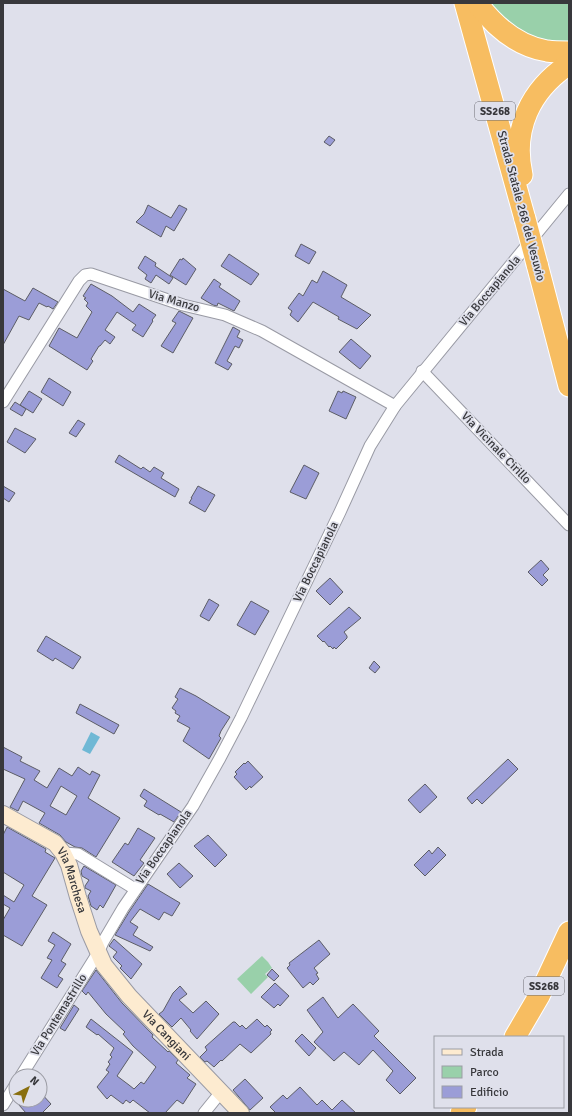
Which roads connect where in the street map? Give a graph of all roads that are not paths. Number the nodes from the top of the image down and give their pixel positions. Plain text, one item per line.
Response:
1 (465, 3) edge
2 (477, 3) edge
3 (569, 52) edge
4 (569, 64) edge
5 (569, 194) edge
6 (525, 219) junction
7 (422, 371) junction
8 (569, 386) edge
9 (3, 402) edge
10 (395, 406) junction
11 (569, 525) edge
12 (3, 814) edge
13 (63, 853) junction
14 (135, 889) junction
15 (569, 932) edge
16 (98, 953) junction
17 (516, 1036) edge
18 (26, 1068) edge
19 (221, 1092) junction
20 (204, 1113) edge
21 (241, 1113) edge

1 - 6 highway, Strada Statale 268 del Vesuvio / SS268
2 - 3 highway
4 - 6 highway
5 - 7 street, Via Boccapianola
6 - 8 highway, Strada Statale 268 del Vesuvio / SS268, bridge
7 - 10 street, Via Boccapianola
7 - 11 street, Via Vicinale Cirillo
9 - 10 street, Via Manzo
10 - 14 street, Via Boccapianola
12 - 13 street, Via Marchesa
13 - 14 street
13 - 16 street, Via Marchesa
14 - 16 street, Via Boccapianola
15 - 17 highway, SS268
16 - 18 street, Via Pontemastrillo
16 - 19 street, Via Cangiani
19 - 20 street
19 - 21 street, Via Cangiani

